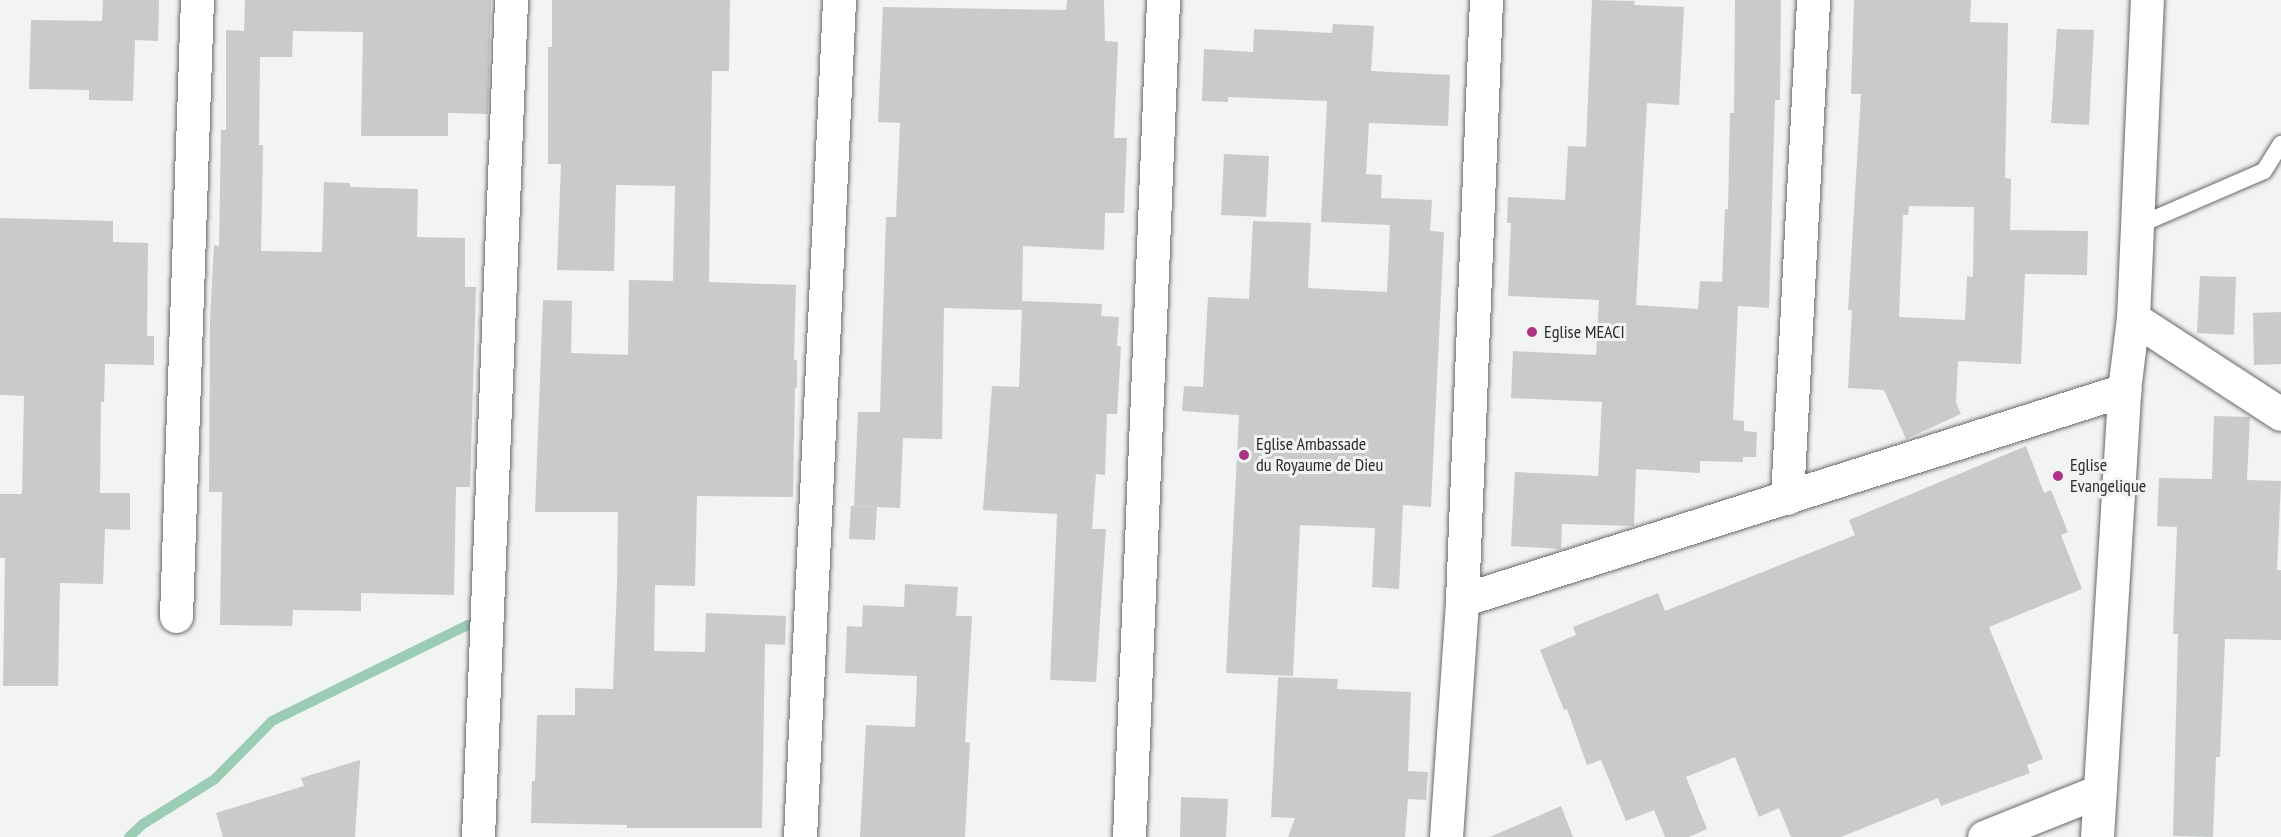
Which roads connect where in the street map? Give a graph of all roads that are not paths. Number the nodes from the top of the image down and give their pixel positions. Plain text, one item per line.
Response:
1 (197, 0) edge
2 (512, 0) edge
3 (839, 0) edge
4 (1163, 0) edge
5 (1486, 0) edge
6 (1813, 0) edge
7 (2147, 0) edge
8 (2281, 144) edge
9 (2137, 226) junction
10 (2133, 318) junction
11 (2124, 390) junction
12 (2281, 414) edge
13 (1787, 498) junction
14 (1462, 600) junction
15 (176, 616) dead end
16 (2099, 791) junction
17 (478, 837) edge
18 (800, 837) edge
19 (1130, 837) edge
20 (1446, 837) edge
21 (1984, 837) edge
22 (2097, 837) edge

1 - 15 street
2 - 17 street
3 - 18 street
4 - 19 street
5 - 14 street
6 - 13 street
7 - 9 street
8 - 9 lane
9 - 10 street
10 - 11 street
10 - 12 street
11 - 13 street
11 - 16 street
13 - 14 street
14 - 20 street
16 - 21 street
16 - 22 street

